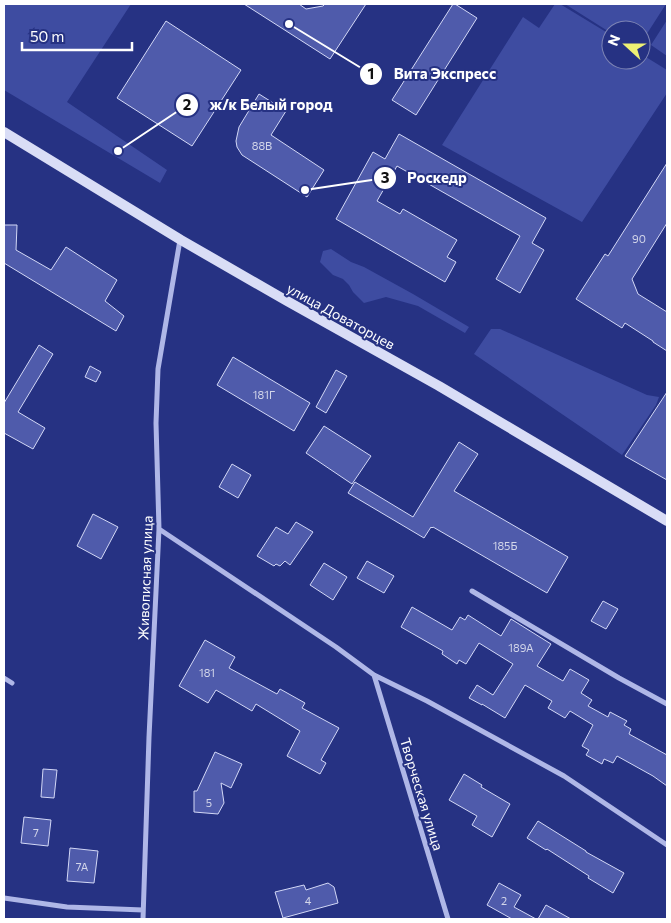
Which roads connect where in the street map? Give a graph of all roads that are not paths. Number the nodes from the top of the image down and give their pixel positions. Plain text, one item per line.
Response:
1 (4, 132) edge
2 (180, 240) junction
3 (667, 521) edge
4 (159, 529) junction
5 (472, 591) dead end
6 (374, 675) junction
7 (4, 678) edge
8 (12, 683) dead end
9 (667, 704) edge
10 (667, 845) edge
11 (4, 898) edge
12 (143, 910) junction
13 (143, 919) edge
14 (448, 919) edge

1 - 2 main road, улица Доваторцев
2 - 3 main road, улица Доваторцев
2 - 4 street, Живописная улица
4 - 6 street
4 - 12 street, Живописная улица
5 - 9 street
6 - 10 street
6 - 14 street, Творческая улица
7 - 8 street
11 - 12 street
12 - 13 street, Живописная улица

